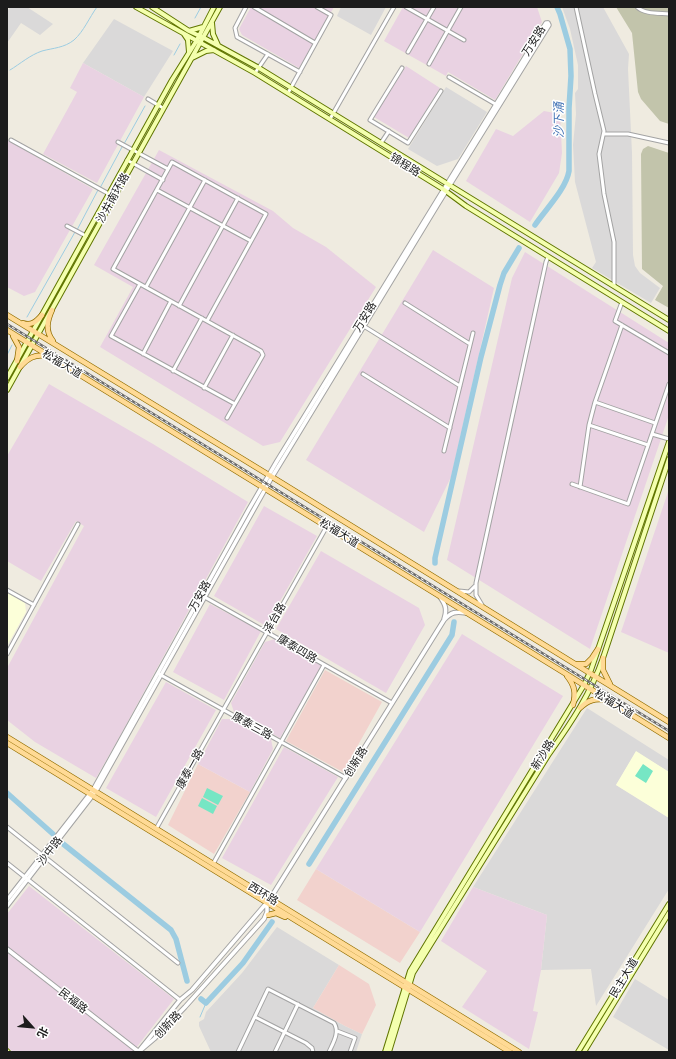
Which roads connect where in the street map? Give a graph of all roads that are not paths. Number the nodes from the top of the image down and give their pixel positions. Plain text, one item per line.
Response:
1 (136, 7) edge
2 (152, 7) edge
3 (214, 7) edge
4 (220, 7) edge
5 (246, 7) edge
6 (254, 7) edge
7 (317, 7) edge
8 (394, 7) edge
9 (406, 7) edge
10 (434, 7) edge
11 (461, 7) edge
12 (576, 7) edge
13 (637, 7) edge
14 (669, 14) edge
15 (427, 19) junction
16 (212, 22) junction
17 (204, 26) junction
18 (189, 31) junction
19 (447, 31) junction
20 (183, 34) junction
21 (204, 38) junction
22 (199, 39) junction
23 (464, 40) dead end
24 (316, 43) junction
25 (218, 45) junction
26 (214, 50) junction
27 (408, 52) dead end
28 (189, 53) junction
29 (268, 54) junction
30 (192, 58) junction
31 (429, 64) dead end
32 (259, 68) junction
33 (402, 68) dead end
34 (300, 72) junction
35 (255, 74) junction
36 (450, 77) dead end
37 (291, 88) junction
38 (441, 91) dead end
39 (288, 94) junction
40 (148, 99) dead end
41 (158, 105) junction
42 (497, 105) junction
43 (163, 108) junction
44 (333, 114) junction
45 (330, 119) junction
46 (389, 131) junction
47 (604, 134) junction
48 (11, 140) dead end
49 (118, 142) dead end
50 (381, 143) junction
51 (669, 143) edge
52 (133, 150) junction
53 (138, 153) junction
54 (128, 160) junction
55 (133, 163) junction
56 (168, 169) junction
57 (163, 180) junction
58 (205, 180) junction
59 (448, 184) junction
60 (157, 190) junction
61 (445, 190) junction
62 (108, 194) junction
63 (238, 198) junction
64 (190, 208) junction
65 (67, 226) dead end
66 (223, 226) junction
67 (86, 236) junction
68 (251, 241) junction
69 (548, 257) junction
70 (140, 284) junction
71 (614, 286) junction
72 (146, 288) junction
73 (171, 301) junction
74 (622, 302) junction
75 (404, 303) dead end
76 (180, 306) junction
77 (52, 310) junction
78 (7, 315) edge
79 (42, 315) junction
80 (202, 318) junction
81 (669, 320) edge
82 (207, 321) junction
83 (18, 322) junction
84 (622, 325) junction
85 (362, 326) junction
86 (7, 330) edge
87 (33, 331) junction
88 (669, 331) edge
89 (473, 333) dead end
90 (38, 334) junction
91 (233, 335) junction
92 (27, 342) junction
93 (470, 344) junction
94 (32, 346) junction
95 (59, 346) junction
96 (669, 353) edge
97 (143, 354) junction
98 (51, 357) junction
99 (17, 361) junction
100 (20, 367) junction
101 (173, 371) junction
102 (363, 374) dead end
103 (7, 378) edge
104 (669, 384) edge
105 (460, 386) junction
106 (204, 388) junction
107 (7, 390) edge
108 (594, 402) junction
109 (235, 404) junction
110 (227, 418) dead end
111 (655, 423) junction
112 (590, 425) junction
113 (450, 428) junction
114 (652, 434) junction
115 (669, 441) edge
116 (648, 446) junction
117 (444, 452) dead end
118 (669, 459) edge
119 (271, 476) junction
120 (572, 484) dead end
121 (264, 487) junction
122 (580, 487) junction
123 (78, 524) dead end
124 (327, 526) junction
125 (476, 583) junction
126 (7, 590) edge
127 (456, 590) junction
128 (439, 595) junction
129 (203, 596) junction
130 (34, 605) junction
131 (484, 608) junction
132 (467, 613) junction
133 (444, 620) junction
134 (267, 631) junction
135 (598, 649) junction
136 (7, 654) edge
137 (603, 658) junction
138 (572, 662) junction
139 (324, 665) junction
140 (563, 672) junction
141 (590, 673) junction
142 (159, 674) junction
143 (596, 677) junction
144 (584, 685) junction
145 (614, 688) junction
146 (591, 689) junction
147 (608, 700) junction
148 (392, 703) junction
149 (572, 705) junction
150 (580, 708) junction
151 (223, 710) junction
152 (669, 722) edge
153 (7, 737) edge
154 (669, 738) edge
155 (281, 742) junction
156 (7, 743) edge
157 (346, 778) junction
158 (93, 793) junction
159 (7, 828) edge
160 (156, 829) junction
161 (44, 856) junction
162 (7, 863) edge
163 (213, 864) junction
164 (26, 878) junction
165 (7, 900) edge
166 (269, 901) junction
167 (669, 904) edge
168 (7, 906) edge
169 (669, 913) edge
170 (268, 915) dead end
171 (288, 916) junction
172 (7, 949) edge
173 (178, 963) dead end
174 (406, 986) junction
175 (180, 1000) junction
176 (298, 1004) junction
177 (255, 1017) junction
178 (337, 1031) junction
179 (285, 1032) junction
180 (138, 1052) edge
181 (238, 1052) edge
182 (275, 1052) edge
183 (313, 1052) edge
184 (329, 1052) edge
185 (350, 1052) edge
186 (385, 1052) edge
187 (389, 1052) edge
188 (510, 1052) edge
189 (519, 1052) edge
190 (578, 1052) edge
191 (584, 1052) edge

1 - 20 main road, 锦程路
2 - 18 main road, 锦程路
3 - 17 main road, 沙井南环路
4 - 16 main road, 沙井南环路
5 - 29 street
6 - 24 street
7 - 24 street
8 - 44 street
9 - 15 street
10 - 15 street
11 - 19 street
12 - 47 street
13 - 14 street
15 - 19 street
15 - 27 street
16 - 21 main road, 沙井南环路
16 - 25 main road
17 - 18 main road
17 - 22 main road, 沙井南环路
18 - 22 main road, 锦程路
19 - 23 street
19 - 31 street
20 - 22 main road, 锦程路
20 - 28 main road
21 - 22 main road, 沙井南环路
21 - 25 main road, 锦程路
22 - 26 main road, 锦程路
22 - 28 main road, 沙井南环路
22 - 30 main road, 沙井南环路
24 - 34 street
25 - 32 main road, 锦程路
26 - 30 main road
26 - 35 main road, 锦程路
28 - 41 main road, 沙井南环路
29 - 32 street
29 - 34 street
30 - 43 main road, 沙井南环路
32 - 35 street
32 - 37 main road, 锦程路
33 - 46 street
34 - 37 street
35 - 39 main road, 锦程路
36 - 42 street
37 - 39 street
37 - 44 main road, 锦程路
38 - 46 street
39 - 45 main road, 锦程路
40 - 41 street
41 - 43 street
41 - 52 main road, 沙井南环路
42 - 42 street, 万安路
42 - 59 street, 万安路
43 - 53 main road, 沙井南环路
44 - 45 street
44 - 50 main road, 锦程路
45 - 61 main road, 锦程路
46 - 50 street
47 - 51 street
47 - 71 street
48 - 62 street
49 - 52 street
50 - 59 main road, 锦程路
52 - 53 street
52 - 54 main road, 沙井南环路
53 - 55 main road, 沙井南环路
53 - 56 street
54 - 55 street
54 - 62 main road, 沙井南环路
55 - 57 street
55 - 77 main road, 沙井南环路
56 - 57 street
56 - 58 street
57 - 60 street
58 - 63 street
58 - 64 street
59 - 61 street, 万安路
59 - 71 main road, 锦程路
60 - 64 street
60 - 70 street
61 - 69 main road, 锦程路
61 - 85 street, 万安路
62 - 67 main road, 沙井南环路
63 - 66 street
63 - 68 street
64 - 66 street
64 - 72 street
65 - 67 street
66 - 68 street
66 - 76 street
67 - 79 main road, 沙井南环路
68 - 82 street
69 - 74 main road, 锦程路
69 - 125 street
70 - 72 street
70 - 97 street
71 - 81 main road, 锦程路
72 - 73 street
73 - 76 street
73 - 97 street
74 - 84 street
74 - 88 main road, 锦程路
75 - 93 street
76 - 80 street
77 - 90 main road, 沙井南环路
77 - 95 main road
78 - 83 main road, 松福大道
79 - 83 main road
79 - 87 main road, 沙井南环路
80 - 82 street
80 - 101 street
82 - 91 street
83 - 87 main road, 松福大道
84 - 96 street
84 - 108 street
85 - 105 street
85 - 119 street, 万安路
86 - 92 main road, 松福大道
86 - 99 main road
87 - 90 main road, 松福大道
87 - 92 main road, 沙井南环路
89 - 93 street
90 - 94 main road, 沙井南环路
90 - 95 main road, 松福大道
91 - 106 street
91 - 109 street
92 - 94 main road, 松福大道
92 - 99 main road, 沙井南环路
93 - 105 street
94 - 98 main road, 松福大道
94 - 100 main road, 沙井南环路
95 - 119 main road, 松福大道
97 - 101 street
98 - 100 main road
98 - 121 main road, 松福大道
99 - 103 main road, 沙井南环路
100 - 107 main road, 沙井南环路
101 - 106 street
102 - 113 street
104 - 111 street
105 - 113 street
106 - 109 street
108 - 111 street
108 - 112 street
109 - 110 street
111 - 114 street
112 - 116 street
112 - 122 street
113 - 117 street
114 - 115 street
114 - 116 street
115 - 135 main road, 新沙路
116 - 122 street
118 - 137 main road, 新沙路
119 - 121 street, 万安路
119 - 127 main road, 松福大道
120 - 122 street
121 - 124 main road, 松福大道
121 - 129 street, 万安路
123 - 130 street
124 - 128 main road, 松福大道
124 - 134 street, 泽台路
125 - 127 street
125 - 131 street
126 - 130 street
127 - 131 main road, 松福大道
128 - 132 main road, 松福大道
128 - 133 street
129 - 134 street, 康泰四路
129 - 142 street, 万安路
130 - 136 street
131 - 138 main road, 松福大道
132 - 133 street
132 - 140 main road, 松福大道
133 - 148 street, 创新路
134 - 139 street, 康泰四路
134 - 151 street, 泽台路
135 - 138 main road
135 - 141 main road, 新沙路
137 - 143 main road, 新沙路
137 - 145 main road
138 - 141 main road, 松福大道
139 - 148 street, 康泰四路
139 - 155 street
140 - 144 main road, 松福大道
140 - 149 main road
141 - 143 main road, 松福大道
141 - 144 main road, 新沙路
142 - 151 street, 康泰三路
142 - 158 street, 万安路
143 - 145 main road, 松福大道
143 - 146 main road, 新沙路
144 - 146 main road, 松福大道
144 - 149 main road, 新沙路
145 - 152 main road, 松福大道
146 - 147 main road, 松福大道
146 - 150 main road, 新沙路
147 - 150 main road
147 - 154 main road, 松福大道
148 - 157 street, 创新路
149 - 174 main road, 新沙路
150 - 174 main road, 新沙路
151 - 155 street, 康泰三路
151 - 160 street, 康泰一路
153 - 158 main road, 西环路
155 - 157 street, 康泰三路
155 - 163 street
156 - 158 main road, 西环路
157 - 166 street, 创新路
158 - 160 main road, 西环路
158 - 161 street, 沙中路
158 - 166 main road, 西环路
159 - 161 street
160 - 163 main road, 西环路
161 - 164 street, 沙中路
161 - 173 street
162 - 164 street
163 - 166 main road, 西环路
164 - 165 street, 沙中路
164 - 168 street, 沙中路
164 - 175 street
166 - 171 main road, 西环路
166 - 174 main road, 西环路
166 - 175 street, 创新路
166 - 180 street, 创新路
167 - 190 main road, 民主大道
169 - 191 main road, 民主大道
170 - 171 main road
171 - 174 main road, 西环路
172 - 180 street, 民福路
174 - 186 main road, 新沙路
174 - 187 main road, 新沙路
174 - 188 main road, 西环路
174 - 189 main road, 西环路
175 - 180 street, 创新路
176 - 177 street
176 - 178 street
176 - 179 street
177 - 179 street
177 - 181 street
178 - 184 street
178 - 185 street
179 - 182 street
179 - 183 street

